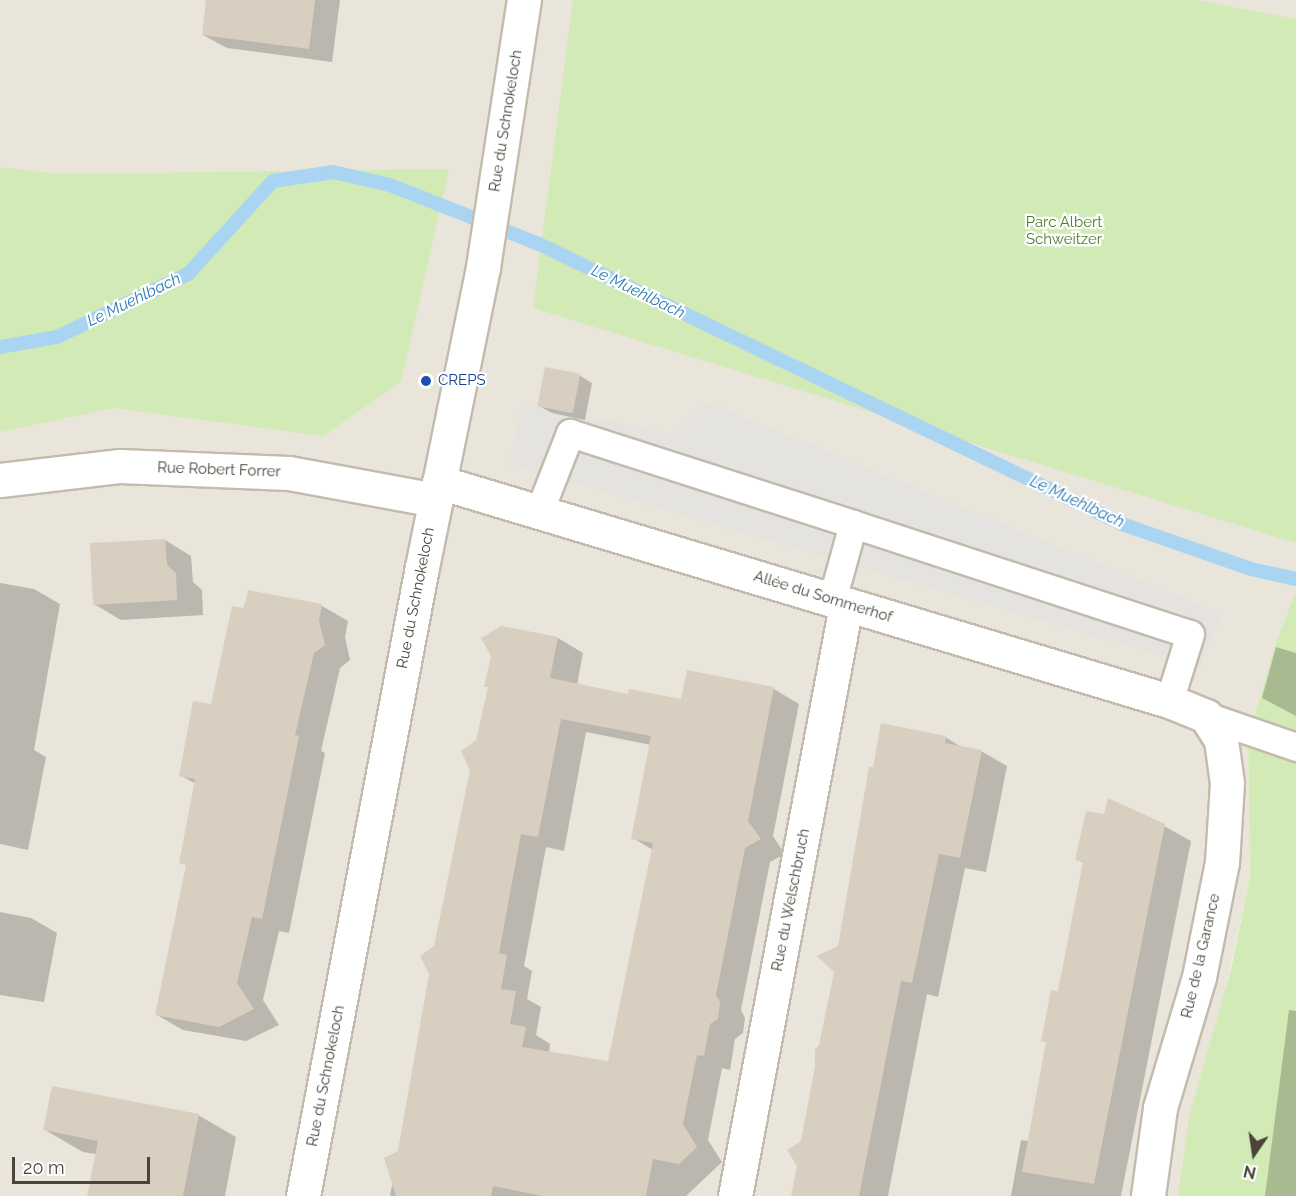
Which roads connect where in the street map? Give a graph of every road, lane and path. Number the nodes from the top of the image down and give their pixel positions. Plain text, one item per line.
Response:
1 (524, 0) edge
2 (0, 480) edge
3 (437, 491) junction
4 (539, 512) junction
5 (853, 524) junction
6 (839, 602) junction
7 (1169, 701) junction
8 (1206, 716) junction
9 (1296, 747) edge
10 (303, 1196) edge
11 (735, 1196) edge
12 (1148, 1196) edge

1 - 3 street, Rue du Schnokeloch
2 - 3 street, Rue Robert Forrer
3 - 4 street, Allée du Sommerhof
3 - 10 street, Rue du Schnokeloch
4 - 5 lane
4 - 6 street, Allée du Sommerhof
5 - 6 lane
5 - 7 lane
6 - 7 street, Allée du Sommerhof
6 - 11 street, Rue du Welschbruch
7 - 8 street, Allée du Sommerhof
8 - 9 lane
8 - 12 street, Rue de la Garance

